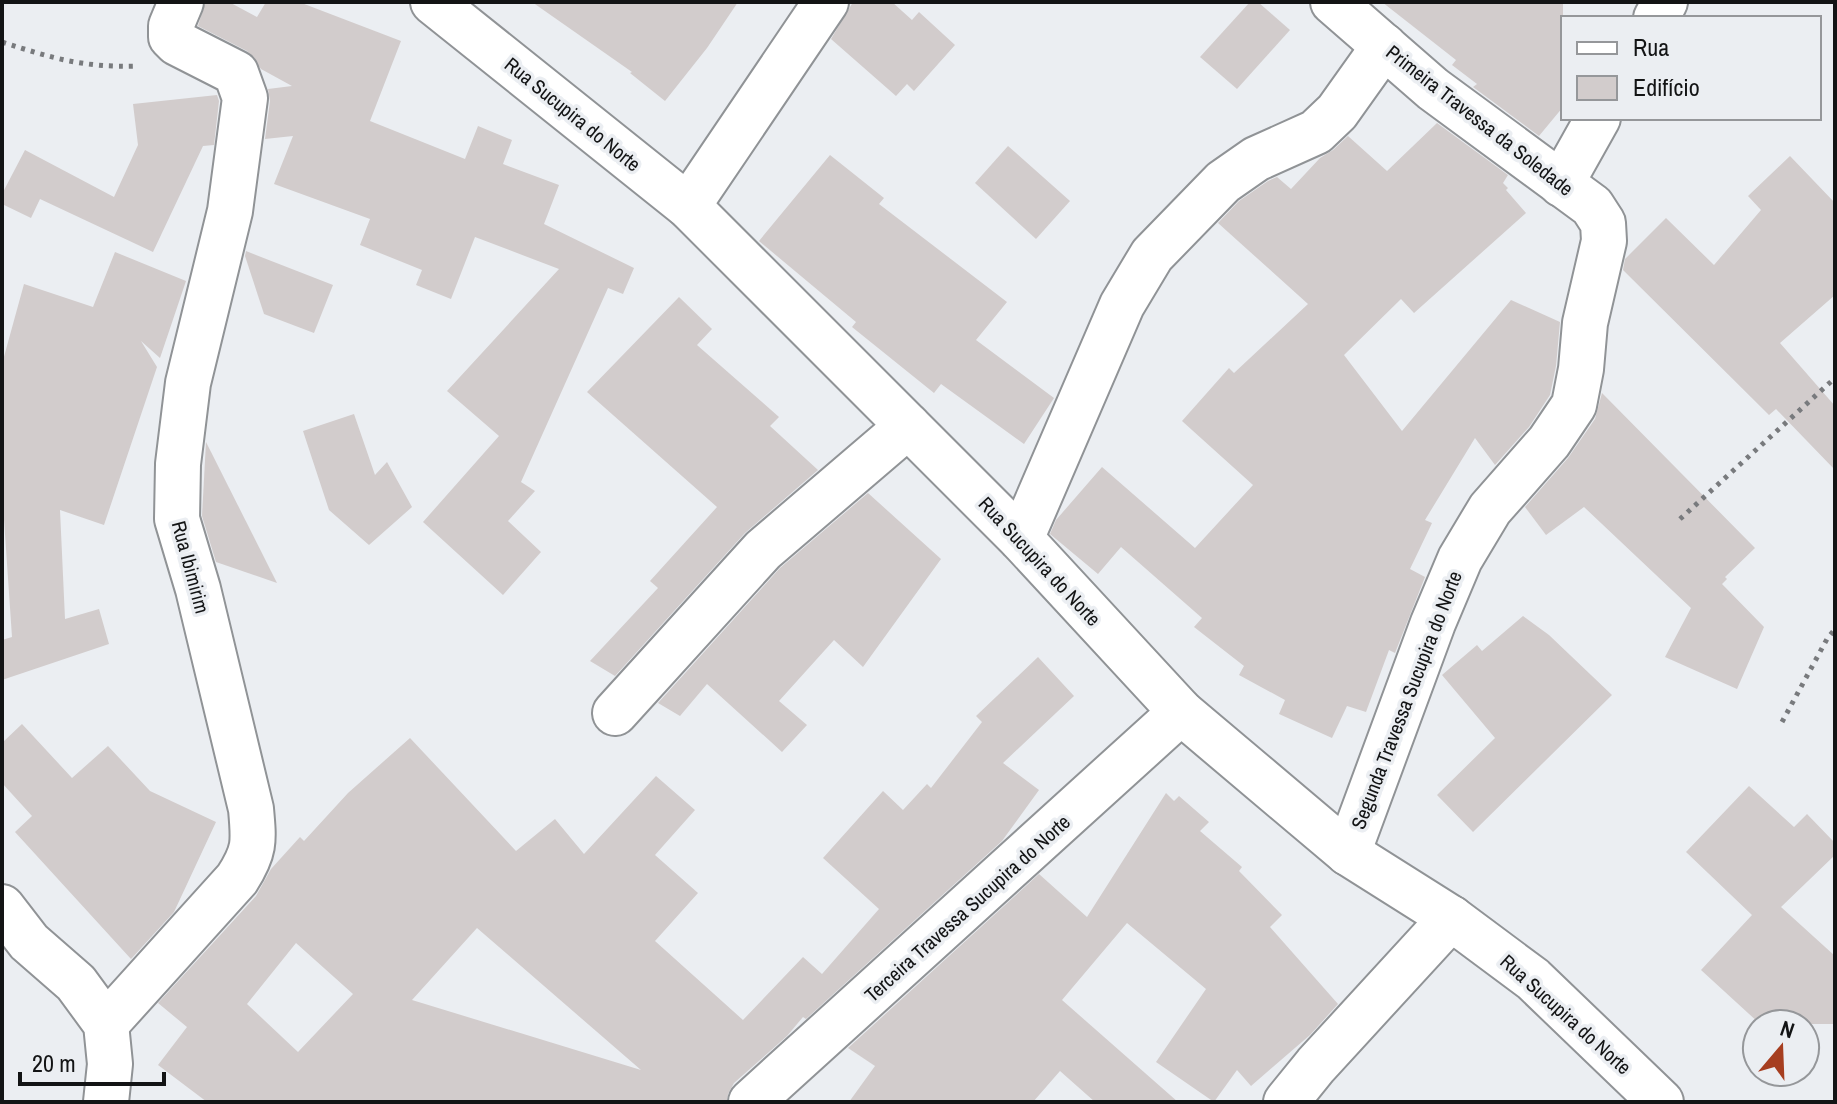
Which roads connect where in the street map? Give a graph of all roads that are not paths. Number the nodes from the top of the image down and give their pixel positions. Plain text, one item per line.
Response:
1 (181, 2) edge
2 (433, 2) edge
3 (826, 2) edge
4 (1333, 2) edge
5 (1384, 46) junction
6 (1597, 120) edge
7 (1576, 195) junction
8 (688, 206) junction
9 (908, 426) junction
10 (1021, 539) junction
11 (1181, 712) junction
12 (615, 713) dead end
13 (1348, 853) junction
14 (2, 907) edge
15 (1451, 918) junction
16 (106, 1029) junction
17 (106, 1102) edge
18 (751, 1102) edge
19 (1286, 1102) edge
20 (1661, 1102) edge

1 - 16 street, Rua Ibimirim
2 - 8 street, Rua Sucupira do Norte
3 - 8 street
4 - 5 street, Primeira Travessa da Soledade
5 - 7 street, Primeira Travessa da Soledade
5 - 10 street
6 - 7 street
7 - 13 street, Segunda Travessa Sucupira do Norte
8 - 9 street, Rua Sucupira do Norte
9 - 10 street, Rua Sucupira do Norte
9 - 12 street
10 - 11 street, Rua Sucupira do Norte
11 - 13 street, Rua Sucupira do Norte
11 - 18 street, Terceira Travessa Sucupira do Norte
13 - 15 street, Rua Sucupira do Norte
14 - 16 street
15 - 19 street
15 - 20 street, Rua Sucupira do Norte
16 - 17 street

